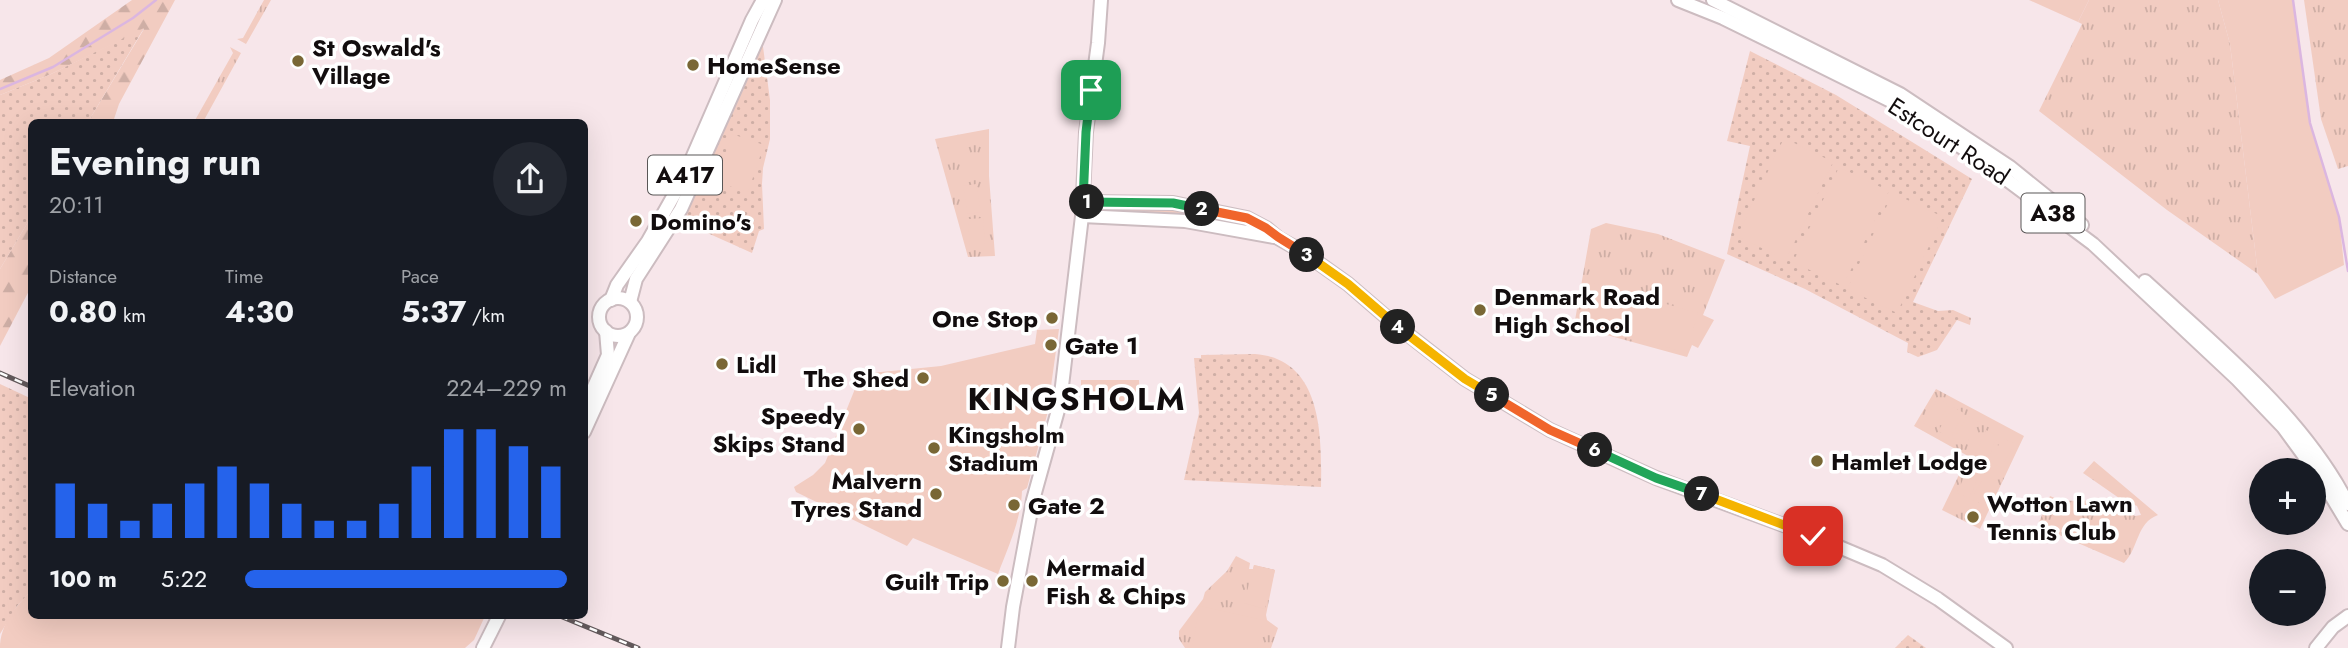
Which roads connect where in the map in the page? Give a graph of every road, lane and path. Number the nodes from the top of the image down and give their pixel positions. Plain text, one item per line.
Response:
1 (763, 0) edge
2 (775, 0) edge
3 (1101, 0) edge
4 (1678, 0) edge
5 (1713, 0) edge
6 (1083, 202) junction
7 (1082, 216) junction
8 (1278, 237) junction
9 (611, 300) junction
10 (630, 302) junction
11 (606, 331) junction
12 (629, 332) junction
13 (588, 400) edge
14 (588, 423) edge
15 (2348, 503) edge
16 (2348, 524) edge
17 (2348, 616) edge
18 (498, 619) edge
19 (483, 648) edge
20 (1008, 648) edge
21 (2006, 648) edge
22 (2316, 648) edge

1 - 9 main road, A417
2 - 10 main road, A417
3 - 6 main road
4 - 16 main road, Estcourt Road / A38
5 - 15 main road, Estcourt Road / A38
6 - 7 main road
6 - 8 main road
7 - 8 main road
7 - 20 main road
8 - 21 main road
9 - 10 main road
9 - 11 main road, A417
10 - 12 main road, A417
11 - 12 main road
11 - 13 main road, A417
12 - 14 main road, A417
17 - 22 main road
18 - 19 main road

